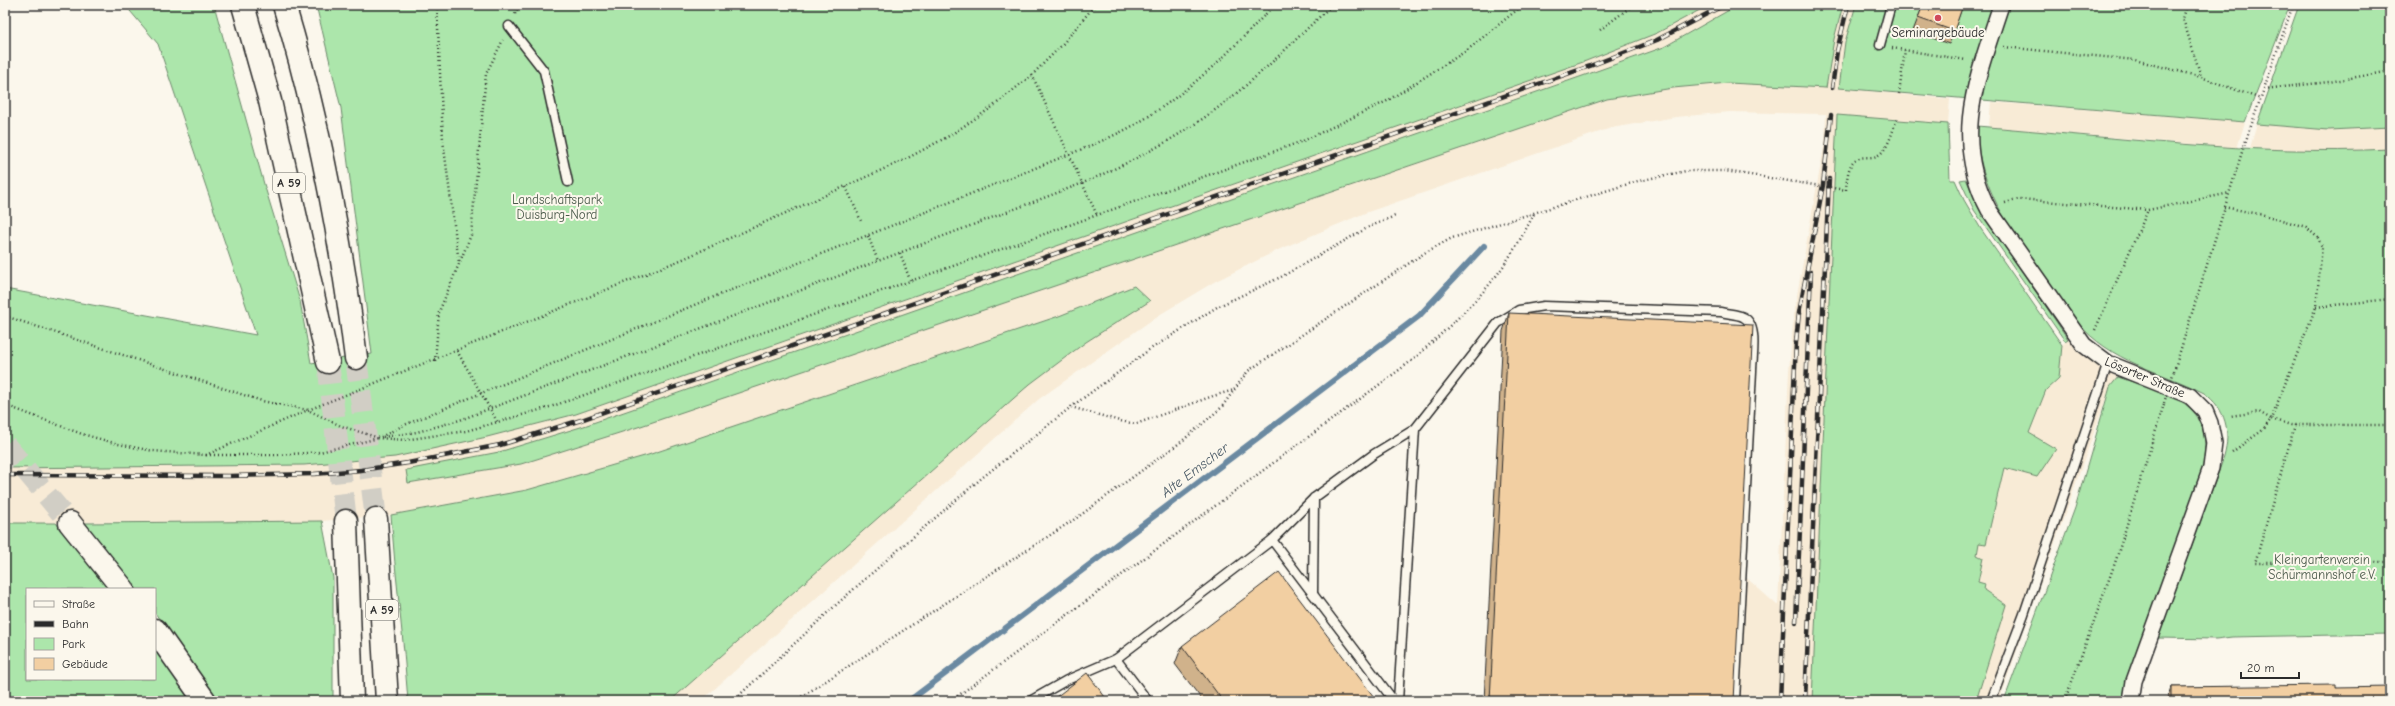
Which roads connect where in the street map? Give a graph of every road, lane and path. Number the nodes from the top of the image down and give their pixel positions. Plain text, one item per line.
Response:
1 (243, 5) edge
2 (284, 5) edge
3 (437, 5) edge
4 (1094, 5) edge
5 (1274, 5) edge
6 (1332, 5) edge
7 (1524, 5) edge
8 (1633, 5) edge
9 (1891, 5) edge
10 (2001, 5) edge
11 (2187, 5) edge
12 (2293, 5) edge
13 (509, 26) joint
14 (1600, 30) dead end
15 (1880, 45) joint
16 (1988, 46) junction
17 (1905, 50) junction
18 (1982, 63) junction
19 (2390, 71) edge
20 (1032, 75) junction
21 (2201, 77) junction
22 (2264, 89) junction
23 (1899, 94) dead end
24 (2261, 99) junction
25 (1897, 119) dead end
26 (1070, 154) junction
27 (568, 182) dead end
28 (1083, 183) junction
29 (846, 187) junction
30 (2230, 193) junction
31 (2001, 205) dead end
32 (2224, 207) junction
33 (2148, 210) junction
34 (1534, 213) junction
35 (1097, 215) junction
36 (1395, 216) dead end
37 (861, 222) dead end
38 (868, 236) junction
39 (900, 253) junction
40 (878, 261) junction
41 (459, 263) junction
42 (910, 280) junction
43 (2390, 299) edge
44 (2316, 307) junction
45 (5, 316) edge
46 (2095, 331) dead end
47 (457, 352) junction
48 (356, 358) tunnel mouth
49 (435, 361) junction
50 (328, 362) tunnel mouth
51 (2108, 363) junction
52 (1235, 390) junction
53 (481, 394) junction
54 (5, 405) edge
55 (1071, 406) junction
56 (490, 408) junction
57 (308, 410) junction
58 (2230, 416) dead end
59 (2271, 419) junction
60 (498, 423) junction
61 (2295, 425) junction
62 (2390, 425) edge
63 (1415, 429) junction
64 (379, 438) junction
65 (2232, 452) dead end
66 (206, 455) junction
67 (1314, 498) junction
68 (376, 519) tunnel mouth
69 (346, 520) tunnel mouth
70 (70, 523) tunnel mouth
71 (1272, 540) junction
72 (2390, 562) edge
73 (121, 588) edge
74 (1313, 594) junction
75 (156, 631) edge
76 (1116, 659) junction
77 (205, 701) edge
78 (352, 701) edge
79 (387, 701) edge
80 (733, 701) edge
81 (795, 701) edge
82 (951, 701) edge
83 (1030, 701) edge
84 (1148, 701) edge
85 (1394, 701) edge
86 (1398, 701) edge
87 (1735, 701) edge
88 (1991, 701) edge
89 (2065, 701) edge
90 (2131, 701) edge

1 - 50 main road, A 59
2 - 48 main road
3 - 41 path
4 - 20 path
5 - 26 path
6 - 28 path
7 - 35 path
8 - 14 path
9 - 15 lane
10 - 16 street, Lösorter Straße
11 - 21 path
12 - 22 path
13 - 27 lane
13 - 41 path
15 - 17 path
16 - 18 street, Lösorter Straße
16 - 21 path
17 - 18 path
17 - 23 path
18 - 51 street, Lösorter Straße
19 - 22 path
20 - 26 path
20 - 29 path
21 - 24 path
22 - 24 path
24 - 30 path
25 - 34 path
26 - 28 path
26 - 38 path
28 - 35 path
28 - 39 path
29 - 37 path
29 - 47 path
30 - 32 path
30 - 33 path
31 - 33 path
32 - 44 path
32 - 89 path, bridge
33 - 46 path
34 - 52 path
34 - 82 path
35 - 42 path
36 - 55 path
38 - 40 path
38 - 53 path
39 - 40 path
39 - 42 path
40 - 56 path
41 - 49 path
42 - 60 path
43 - 44 path
44 - 59 path
45 - 57 path
47 - 49 path
47 - 53 path
49 - 57 path
51 - 88 lane
51 - 90 street, Lösorter Straße
52 - 55 path
52 - 81 path
53 - 56 path
53 - 64 path
54 - 66 path
55 - 80 path
56 - 60 path
56 - 64 path
57 - 64 path
57 - 66 path
58 - 59 path
59 - 61 path
59 - 65 path
60 - 64 path
61 - 62 path
61 - 72 path
63 - 67 lane
63 - 86 lane
63 - 87 lane
64 - 66 path
67 - 71 lane
67 - 74 lane
68 - 79 main road, A 59
69 - 78 main road, A 59
70 - 73 main road
71 - 74 lane
71 - 76 lane
74 - 85 lane
75 - 77 main road
76 - 83 lane
76 - 84 lane

